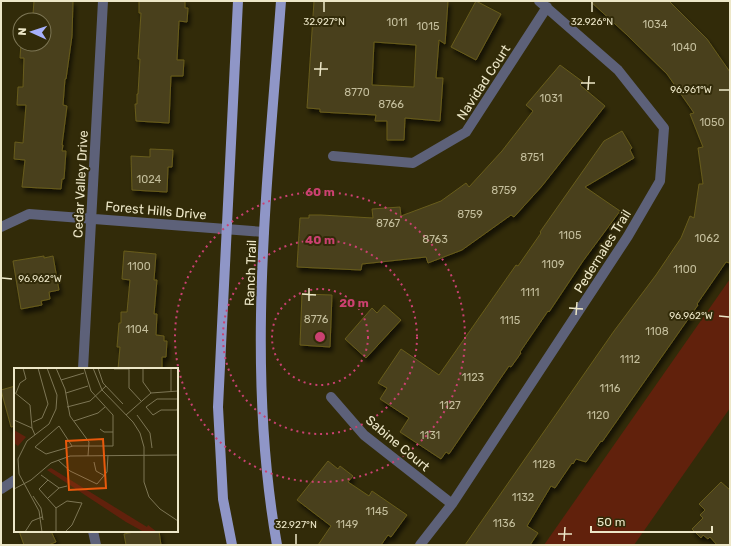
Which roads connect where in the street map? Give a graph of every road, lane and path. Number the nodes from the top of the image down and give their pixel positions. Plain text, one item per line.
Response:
1 (103, 1) edge
2 (238, 1) edge
3 (281, 1) edge
4 (543, 4) edge
5 (333, 156) dead end
6 (91, 218) junction
7 (1, 227) edge
8 (228, 229) junction
9 (264, 232) junction
10 (83, 368) edge
11 (331, 397) dead end
12 (14, 481) edge
13 (1, 489) edge
14 (452, 504) junction
15 (93, 532) edge
16 (96, 545) edge
17 (232, 545) edge
18 (277, 545) edge
19 (420, 545) edge

1 - 6 street, Cedar Valley Drive
2 - 8 main road, Ranch Trail
3 - 9 main road, Ranch Trail
4 - 5 street, Navidad Court
4 - 14 street, Pedernales Trail
6 - 7 street, Forest Hills Drive
6 - 8 street, Forest Hills Drive
6 - 10 street, Cedar Valley Drive
8 - 9 street, Forest Hills Drive
8 - 17 main road, Ranch Trail
9 - 18 main road, Ranch Trail
11 - 14 street, Sabine Court
12 - 13 street
14 - 19 street, Pedernales Trail
15 - 16 street

